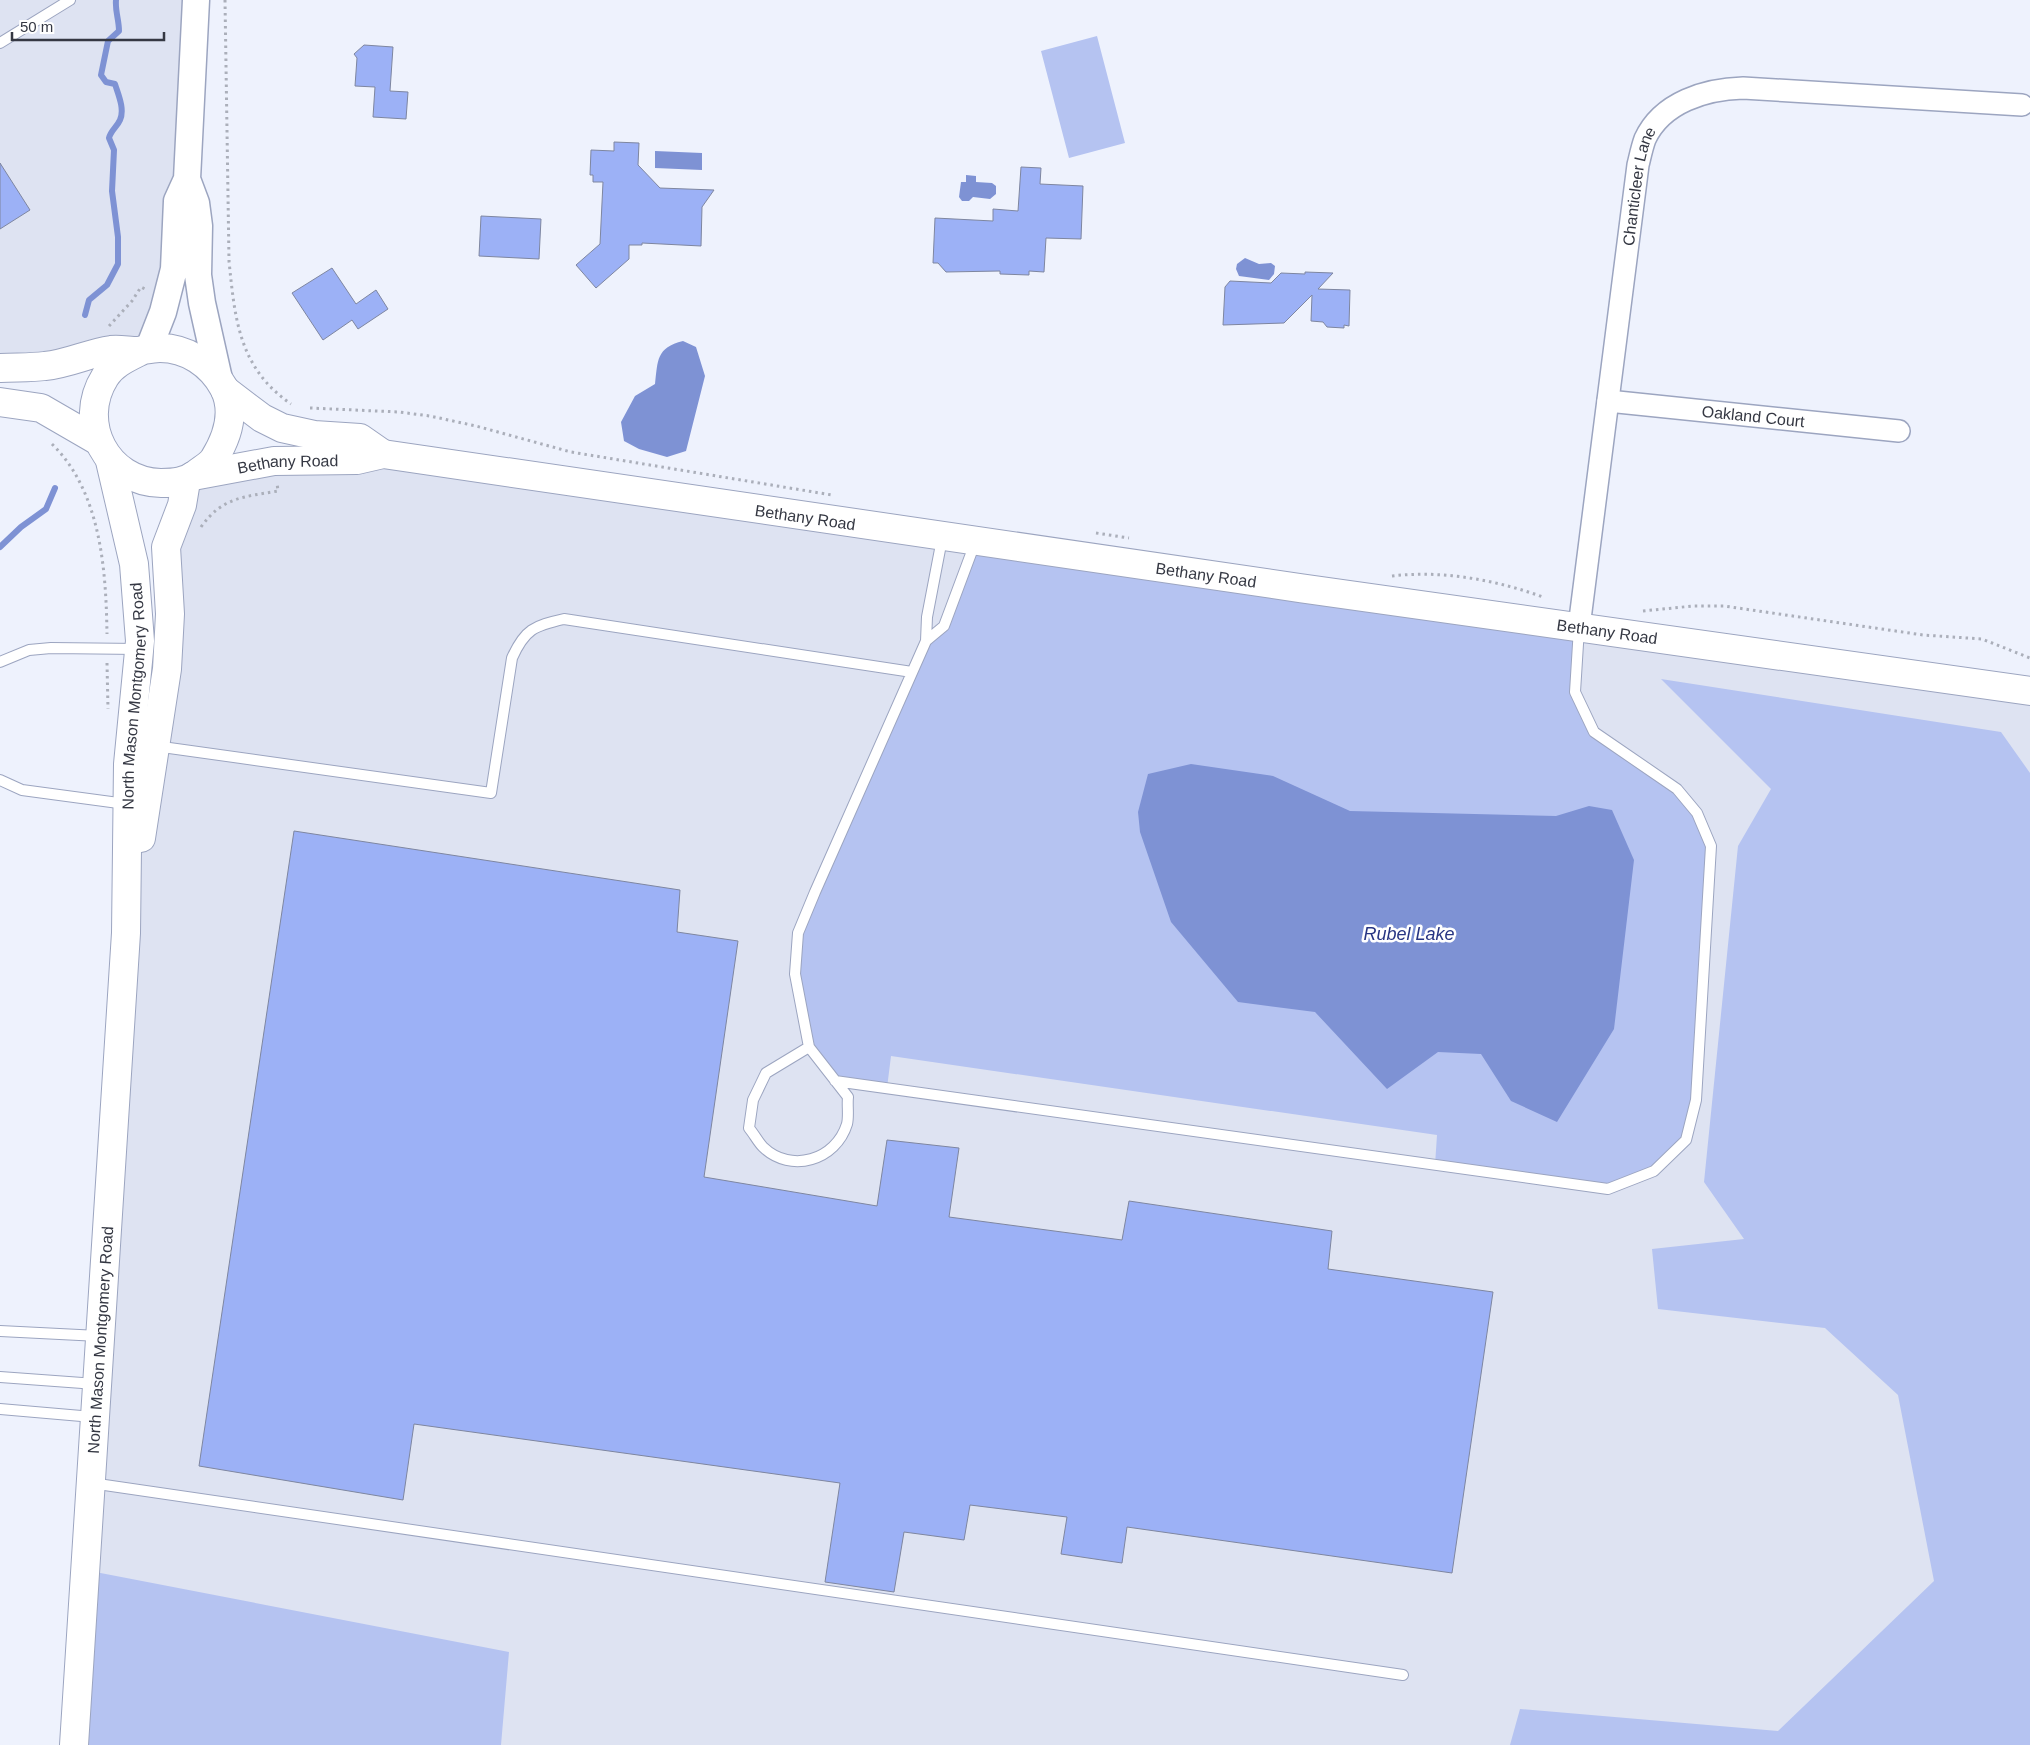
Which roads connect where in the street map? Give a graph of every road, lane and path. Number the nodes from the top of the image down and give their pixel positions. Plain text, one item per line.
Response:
1 (70, 0) edge
2 (196, 0) edge
3 (225, 0) edge
4 (0, 43) edge
5 (2022, 105) dead end
6 (187, 179) junction
7 (141, 287) dead end
8 (103, 329) dead end
9 (145, 349) junction
10 (0, 368) edge
11 (222, 385) junction
12 (1608, 401) junction
13 (0, 402) edge
14 (293, 405) dead end
15 (302, 407) dead end
16 (1899, 431) dead end
17 (104, 451) junction
18 (383, 454) junction
19 (190, 478) junction
20 (277, 483) dead end
21 (839, 496) dead end
22 (1091, 532) dead end
23 (197, 534) dead end
24 (1130, 538) dead end
25 (942, 539) junction
26 (975, 543) junction
27 (1385, 577) dead end
28 (1552, 600) dead end
29 (1642, 611) dead end
30 (1579, 626) junction
31 (926, 641) junction
32 (140, 649) junction
33 (2030, 658) edge
34 (0, 662) edge
35 (912, 672) junction
36 (2030, 691) edge
37 (143, 745) junction
38 (0, 780) edge
39 (128, 804) junction
40 (126, 933) junction
41 (809, 1047) junction
42 (836, 1081) junction
43 (0, 1331) edge
44 (100, 1336) junction
45 (0, 1378) edge
46 (96, 1384) junction
47 (0, 1409) edge
48 (94, 1417) junction
49 (90, 1483) junction
50 (1404, 1675) dead end
51 (74, 1745) edge

1 - 4 lane
2 - 6 street
3 - 14 path
5 - 12 street, Chanticleer Lane
6 - 9 street
6 - 11 street
7 - 8 path
9 - 10 main road
9 - 11 main road
9 - 17 main road
11 - 18 main road, Bethany Road
11 - 19 main road
12 - 16 street, Oakland Court
12 - 30 street, Chanticleer Lane
13 - 17 main road
15 - 21 path
17 - 19 main road
17 - 32 main road, North Mason Montgomery Road
18 - 19 main road, Bethany Road
18 - 25 main road, Bethany Road
19 - 37 main road, North Mason Montgomery Road
20 - 23 path
22 - 24 path
25 - 26 main road, Bethany Road
25 - 31 lane
26 - 30 main road, Bethany Road
26 - 31 lane
27 - 28 path
29 - 33 path
30 - 36 main road, Bethany Road
30 - 42 lane
31 - 35 lane
32 - 34 lane
32 - 37 main road, North Mason Montgomery Road
35 - 37 lane
35 - 41 lane
37 - 39 main road, North Mason Montgomery Road
37 - 40 main road, North Mason Montgomery Road
38 - 39 lane
39 - 40 main road, North Mason Montgomery Road
40 - 44 main road, North Mason Montgomery Road
41 - 42 lane
41 - 42 lane
43 - 44 lane
44 - 46 main road, North Mason Montgomery Road
45 - 46 lane
46 - 48 main road, North Mason Montgomery Road
47 - 48 lane
48 - 49 main road, North Mason Montgomery Road
49 - 50 lane
49 - 51 main road, North Mason Montgomery Road

